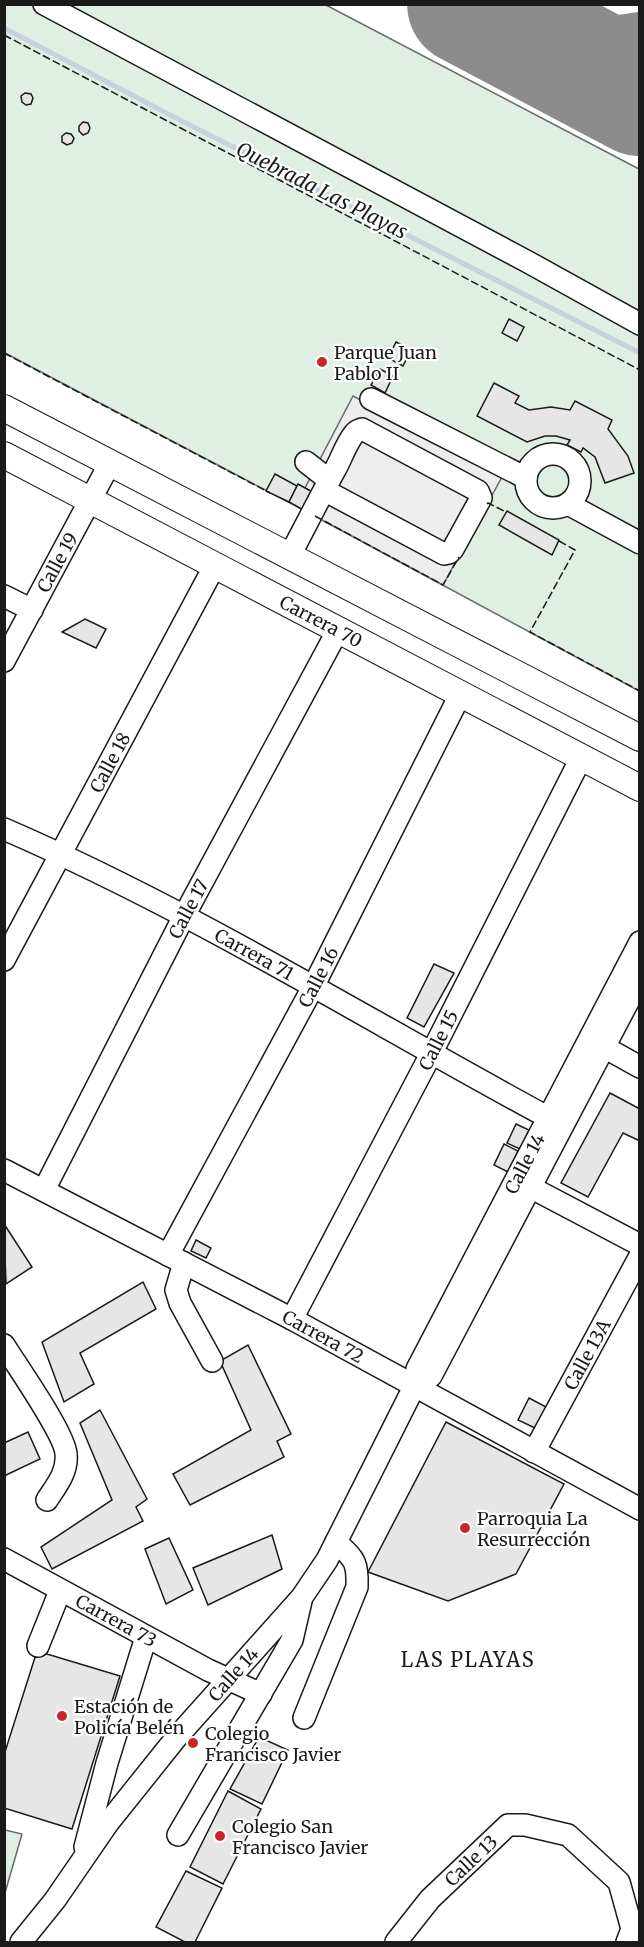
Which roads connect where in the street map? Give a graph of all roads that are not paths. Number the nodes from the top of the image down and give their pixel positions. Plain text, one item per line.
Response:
1 (44, 4) edge
2 (639, 324) edge
3 (371, 399) dead end
4 (4, 408) edge
5 (4, 454) edge
6 (306, 462) dead end
7 (110, 463) junction
8 (500, 465) junction
9 (525, 478) junction
10 (327, 485) junction
11 (480, 495) junction
12 (90, 500) junction
13 (568, 504) junction
14 (639, 543) edge
15 (289, 557) junction
16 (215, 565) junction
17 (4, 596) edge
18 (32, 610) junction
19 (338, 630) junction
20 (4, 661) edge
21 (460, 695) junction
22 (639, 738) edge
23 (581, 758) junction
24 (639, 788) edge
25 (4, 829) edge
26 (60, 854) junction
27 (184, 916) junction
28 (639, 942) edge
29 (4, 960) edge
30 (639, 979) edge
31 (313, 987) junction
32 (604, 1047) junction
33 (432, 1052) junction
34 (639, 1067) edge
35 (555, 1121) junction
36 (4, 1170) edge
37 (530, 1187) junction
38 (44, 1190) junction
39 (639, 1245) edge
40 (639, 1256) edge
41 (176, 1259) junction
42 (292, 1319) junction
43 (4, 1345) edge
44 (212, 1361) dead end
45 (415, 1385) junction
46 (534, 1452) junction
47 (47, 1500) dead end
48 (639, 1509) edge
49 (336, 1542) junction
50 (4, 1559) edge
51 (60, 1591) junction
52 (302, 1597) junction
53 (146, 1637) junction
54 (38, 1646) dead end
55 (228, 1680) junction
56 (261, 1694) junction
57 (304, 1718) dead end
58 (178, 1835) dead end
59 (81, 1863) junction
60 (21, 1942) edge
61 (396, 1942) edge
62 (627, 1942) edge

1 - 2 street
3 - 8 street
4 - 7 main road
5 - 12 main road, Carrera 70
6 - 10 street
7 - 12 street, Calle 19
7 - 15 main road
8 - 9 street
8 - 11 street
9 - 13 street
9 - 13 street
10 - 11 street
10 - 11 street
10 - 15 street
12 - 16 main road, Carrera 70
12 - 18 street, Calle 19
13 - 14 street
15 - 22 main road
16 - 19 main road, Carrera 70
16 - 26 street, Calle 18
17 - 18 street
18 - 20 street, Calle 19
19 - 21 main road, Carrera 70
19 - 27 street, Calle 17
21 - 23 main road, Carrera 70
21 - 31 street, Calle 16
23 - 24 main road, Carrera 70
23 - 33 street, Calle 15
25 - 26 street, Carrera 71
26 - 27 street, Carrera 71
26 - 29 street, Calle 18
27 - 31 street, Carrera 71
27 - 38 street, Calle 17
28 - 35 street, Calle 14
30 - 32 street, Calle 14
31 - 33 street, Carrera 71
31 - 41 street, Calle 16
32 - 34 street
32 - 35 street, Calle 14
33 - 35 street, Carrera 71
33 - 42 street, Calle 15
35 - 37 street, Calle 14
35 - 45 street, Calle 14
36 - 38 street, Carrera 72
37 - 39 street
37 - 45 street, Calle 14
38 - 41 street, Carrera 72
40 - 46 street, Calle 13A
41 - 42 street, Carrera 72
41 - 44 street, Calle 16
42 - 45 street, Carrera 72
43 - 47 street
45 - 46 street, Carrera 72
45 - 49 street, Calle 14
46 - 48 street, Carrera 72
49 - 52 street, Calle 14
49 - 57 street
50 - 51 street, Carrera 73
51 - 53 street, Carrera 73
51 - 54 street
52 - 55 street, Calle 14
52 - 56 street
53 - 55 street, Carrera 73
53 - 59 street
55 - 56 street, Carrera 73
55 - 59 street, Calle 14
56 - 58 street
59 - 60 street, Calle 14
61 - 62 street, Calle 13

